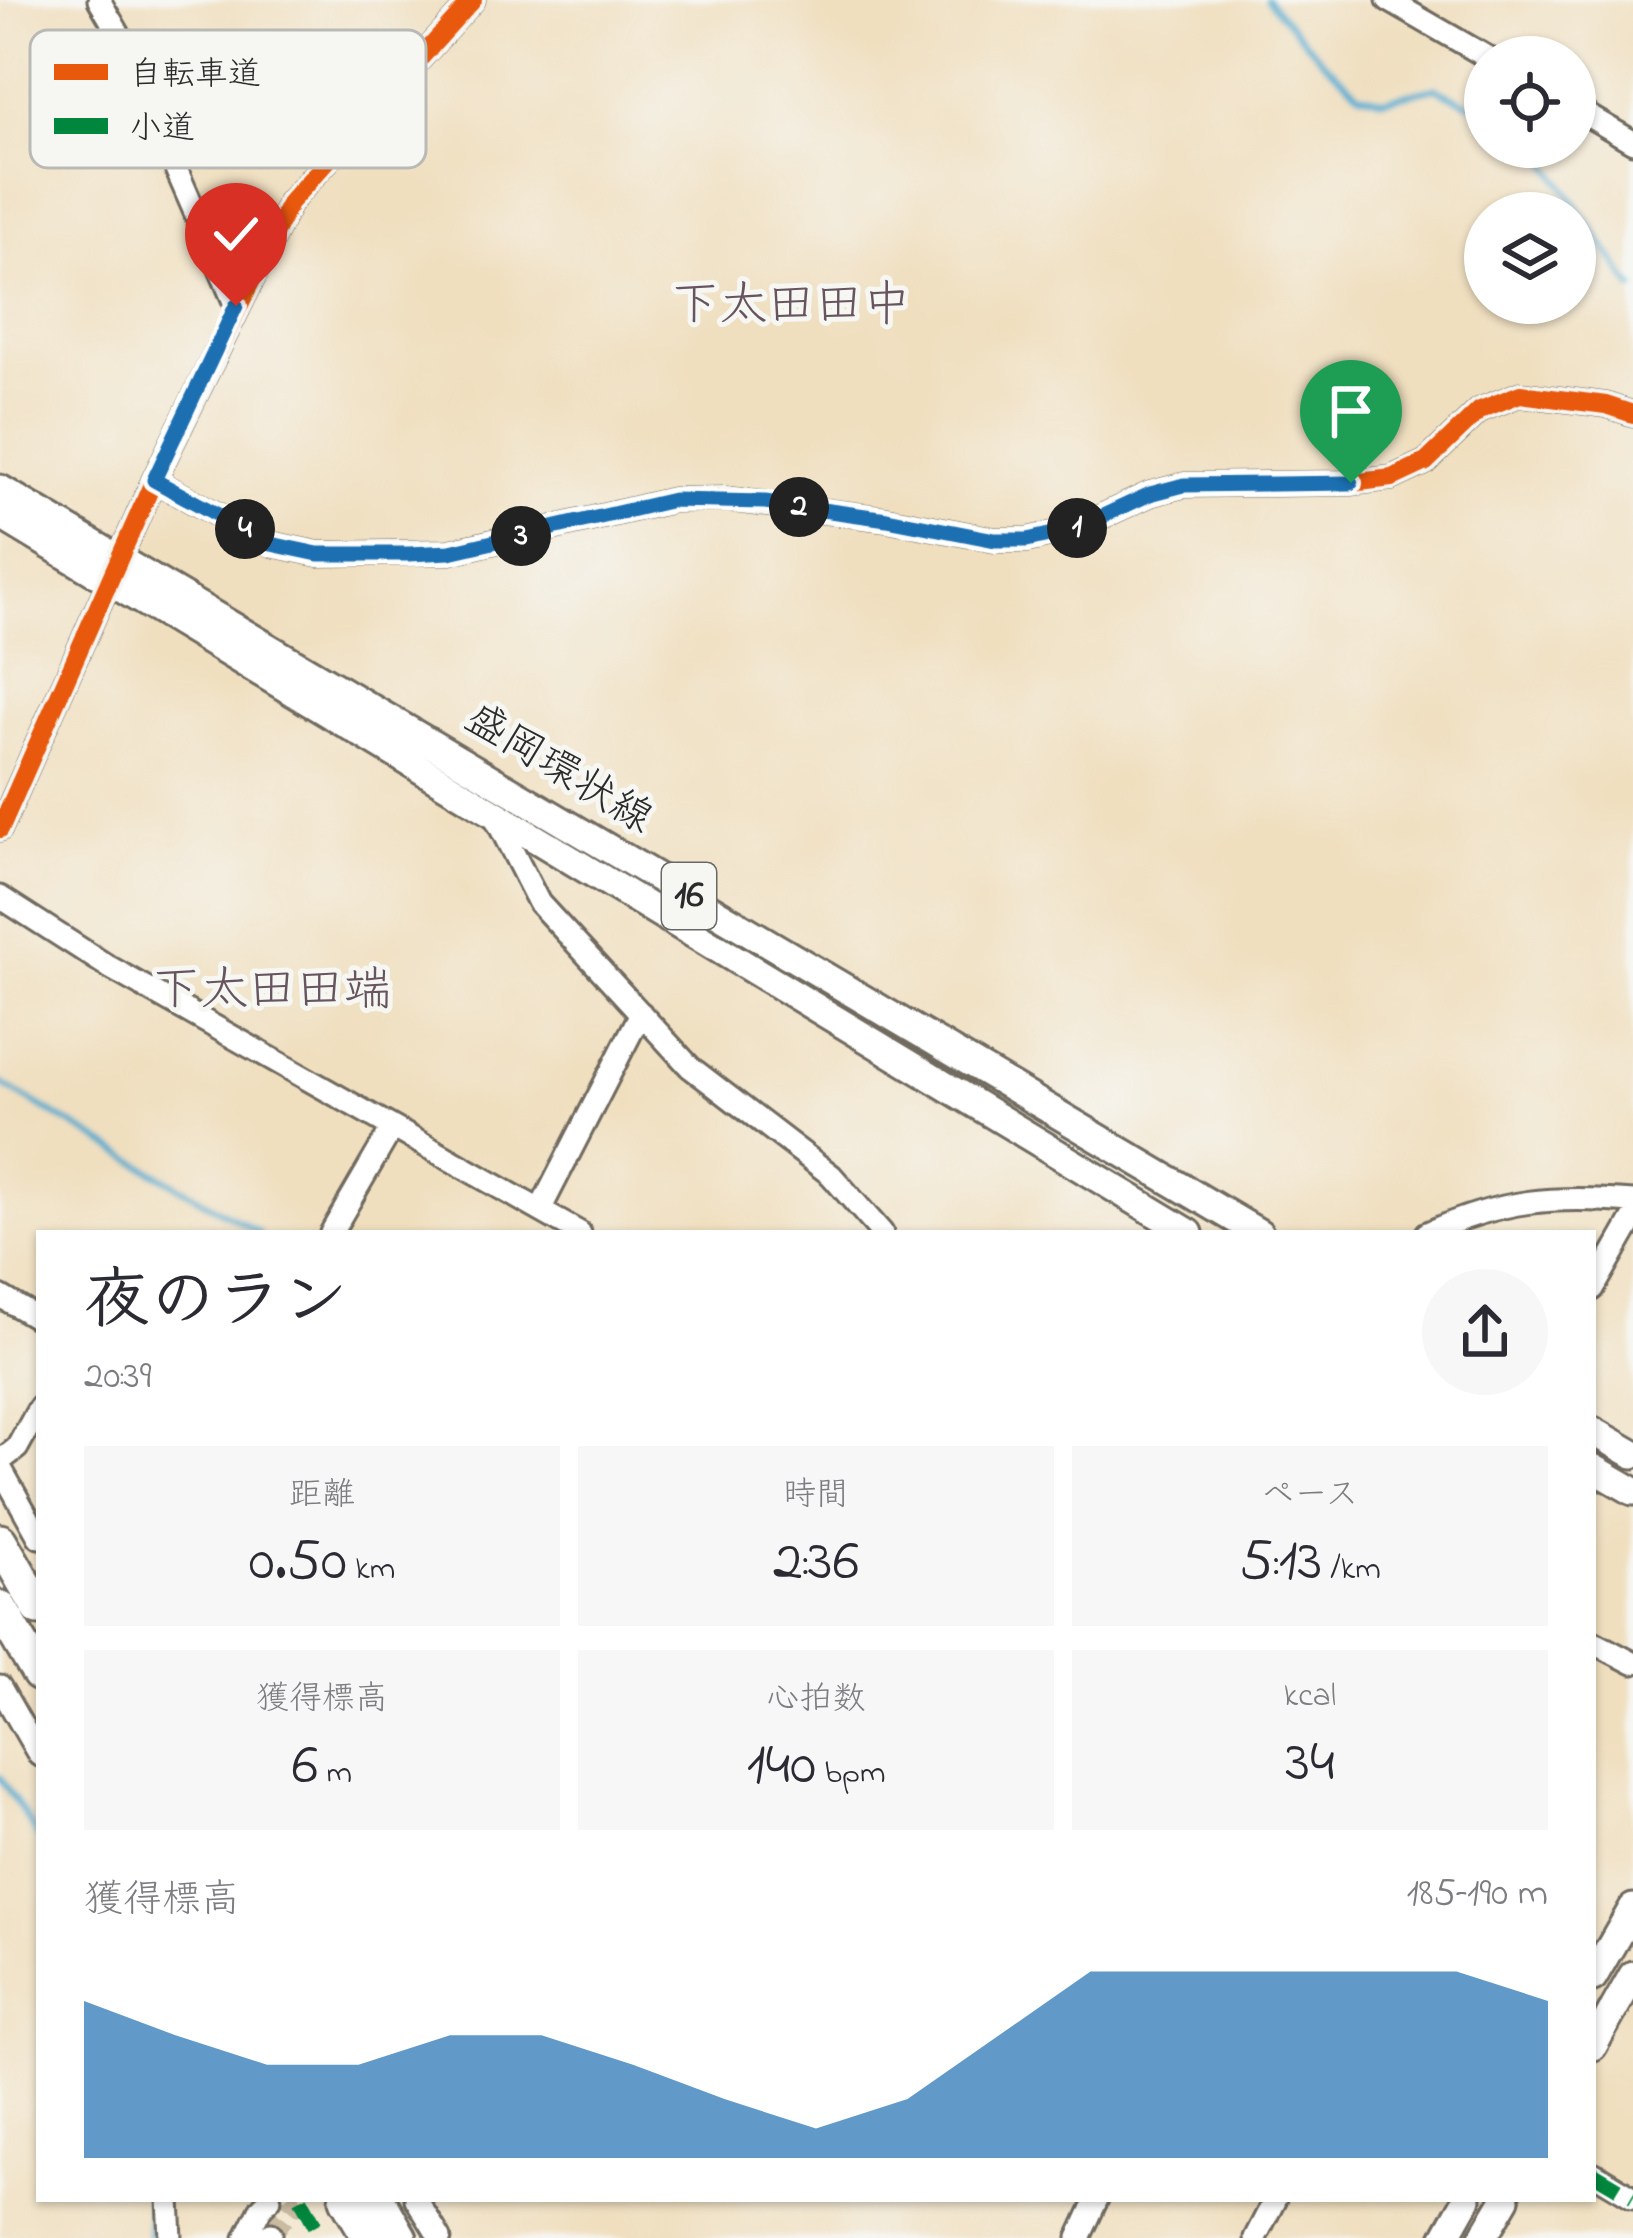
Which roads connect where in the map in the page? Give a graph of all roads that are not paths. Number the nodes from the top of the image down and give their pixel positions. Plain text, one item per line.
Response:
1 (99, 0) edge
2 (473, 0) edge
3 (1388, 0) edge
4 (116, 30) edge
5 (1464, 44) edge
6 (426, 52) edge
7 (1596, 120) edge
8 (1633, 142) edge
9 (176, 168) edge
10 (321, 168) edge
11 (236, 306) junction
12 (1633, 414) edge
13 (154, 480) junction
14 (0, 489) edge
15 (0, 514) edge
16 (115, 569) junction
17 (491, 810) junction
18 (0, 830) edge
19 (0, 897) edge
20 (641, 1013) junction
21 (392, 1128) junction
22 (1633, 1202) edge
23 (540, 1210) junction
24 (1633, 1219) edge
25 (333, 1230) edge
26 (575, 1230) edge
27 (879, 1230) edge
28 (1185, 1230) edge
29 (1254, 1230) edge
30 (1433, 1230) edge
31 (1596, 1284) edge
32 (0, 1296) edge
33 (36, 1316) edge
34 (36, 1413) edge
35 (1596, 1434) edge
36 (1633, 1454) edge
37 (0, 1464) edge
38 (1596, 1470) edge
39 (1633, 1491) edge
40 (30, 1509) edge
41 (0, 1541) edge
42 (36, 1603) edge
43 (0, 1608) edge
44 (1596, 1644) edge
45 (1633, 1664) edge
46 (36, 1669) edge
47 (0, 1688) edge
48 (36, 1750) edge
49 (1633, 1908) edge
50 (1596, 1972) edge
51 (1633, 1975) edge
52 (1596, 2041) edge
53 (1596, 2176) edge
54 (1633, 2197) edge
55 (169, 2202) edge
56 (267, 2202) edge
57 (349, 2202) edge
58 (380, 2202) edge
59 (418, 2202) edge
60 (1096, 2202) edge
61 (1273, 2202) edge
62 (1465, 2202) edge
63 (1504, 2202) edge
64 (171, 2238) edge
65 (246, 2238) edge
66 (370, 2238) edge
67 (400, 2238) edge
68 (440, 2238) edge
69 (1079, 2238) edge
70 (1255, 2238) edge
71 (1445, 2238) edge
72 (1483, 2238) edge

1 - 4 street
2 - 6 street
3 - 5 street
7 - 8 street
9 - 11 street
10 - 11 street
11 - 13 street
12 - 13 street
13 - 16 street
14 - 16 main road, 盛岡環状線 / 16
15 - 16 main road, 盛岡環状線 / 16
16 - 17 main road, 盛岡環状線 / 16
16 - 18 street
16 - 29 main road, 盛岡環状線 / 16
17 - 20 street
17 - 28 main road, 盛岡環状線 / 16
19 - 21 street
20 - 23 street
20 - 27 street
21 - 23 street
21 - 25 street
22 - 30 street
23 - 26 street
24 - 31 street
32 - 33 street
34 - 37 street
35 - 36 main road
37 - 40 street
38 - 39 main road
41 - 42 highway
43 - 46 highway
44 - 45 street
47 - 48 street
49 - 50 main road
51 - 52 main road
53 - 54 street
55 - 64 street
56 - 65 street
57 - 66 highway
58 - 67 highway
59 - 68 street
60 - 69 street
61 - 70 street
62 - 71 main road
63 - 72 main road

